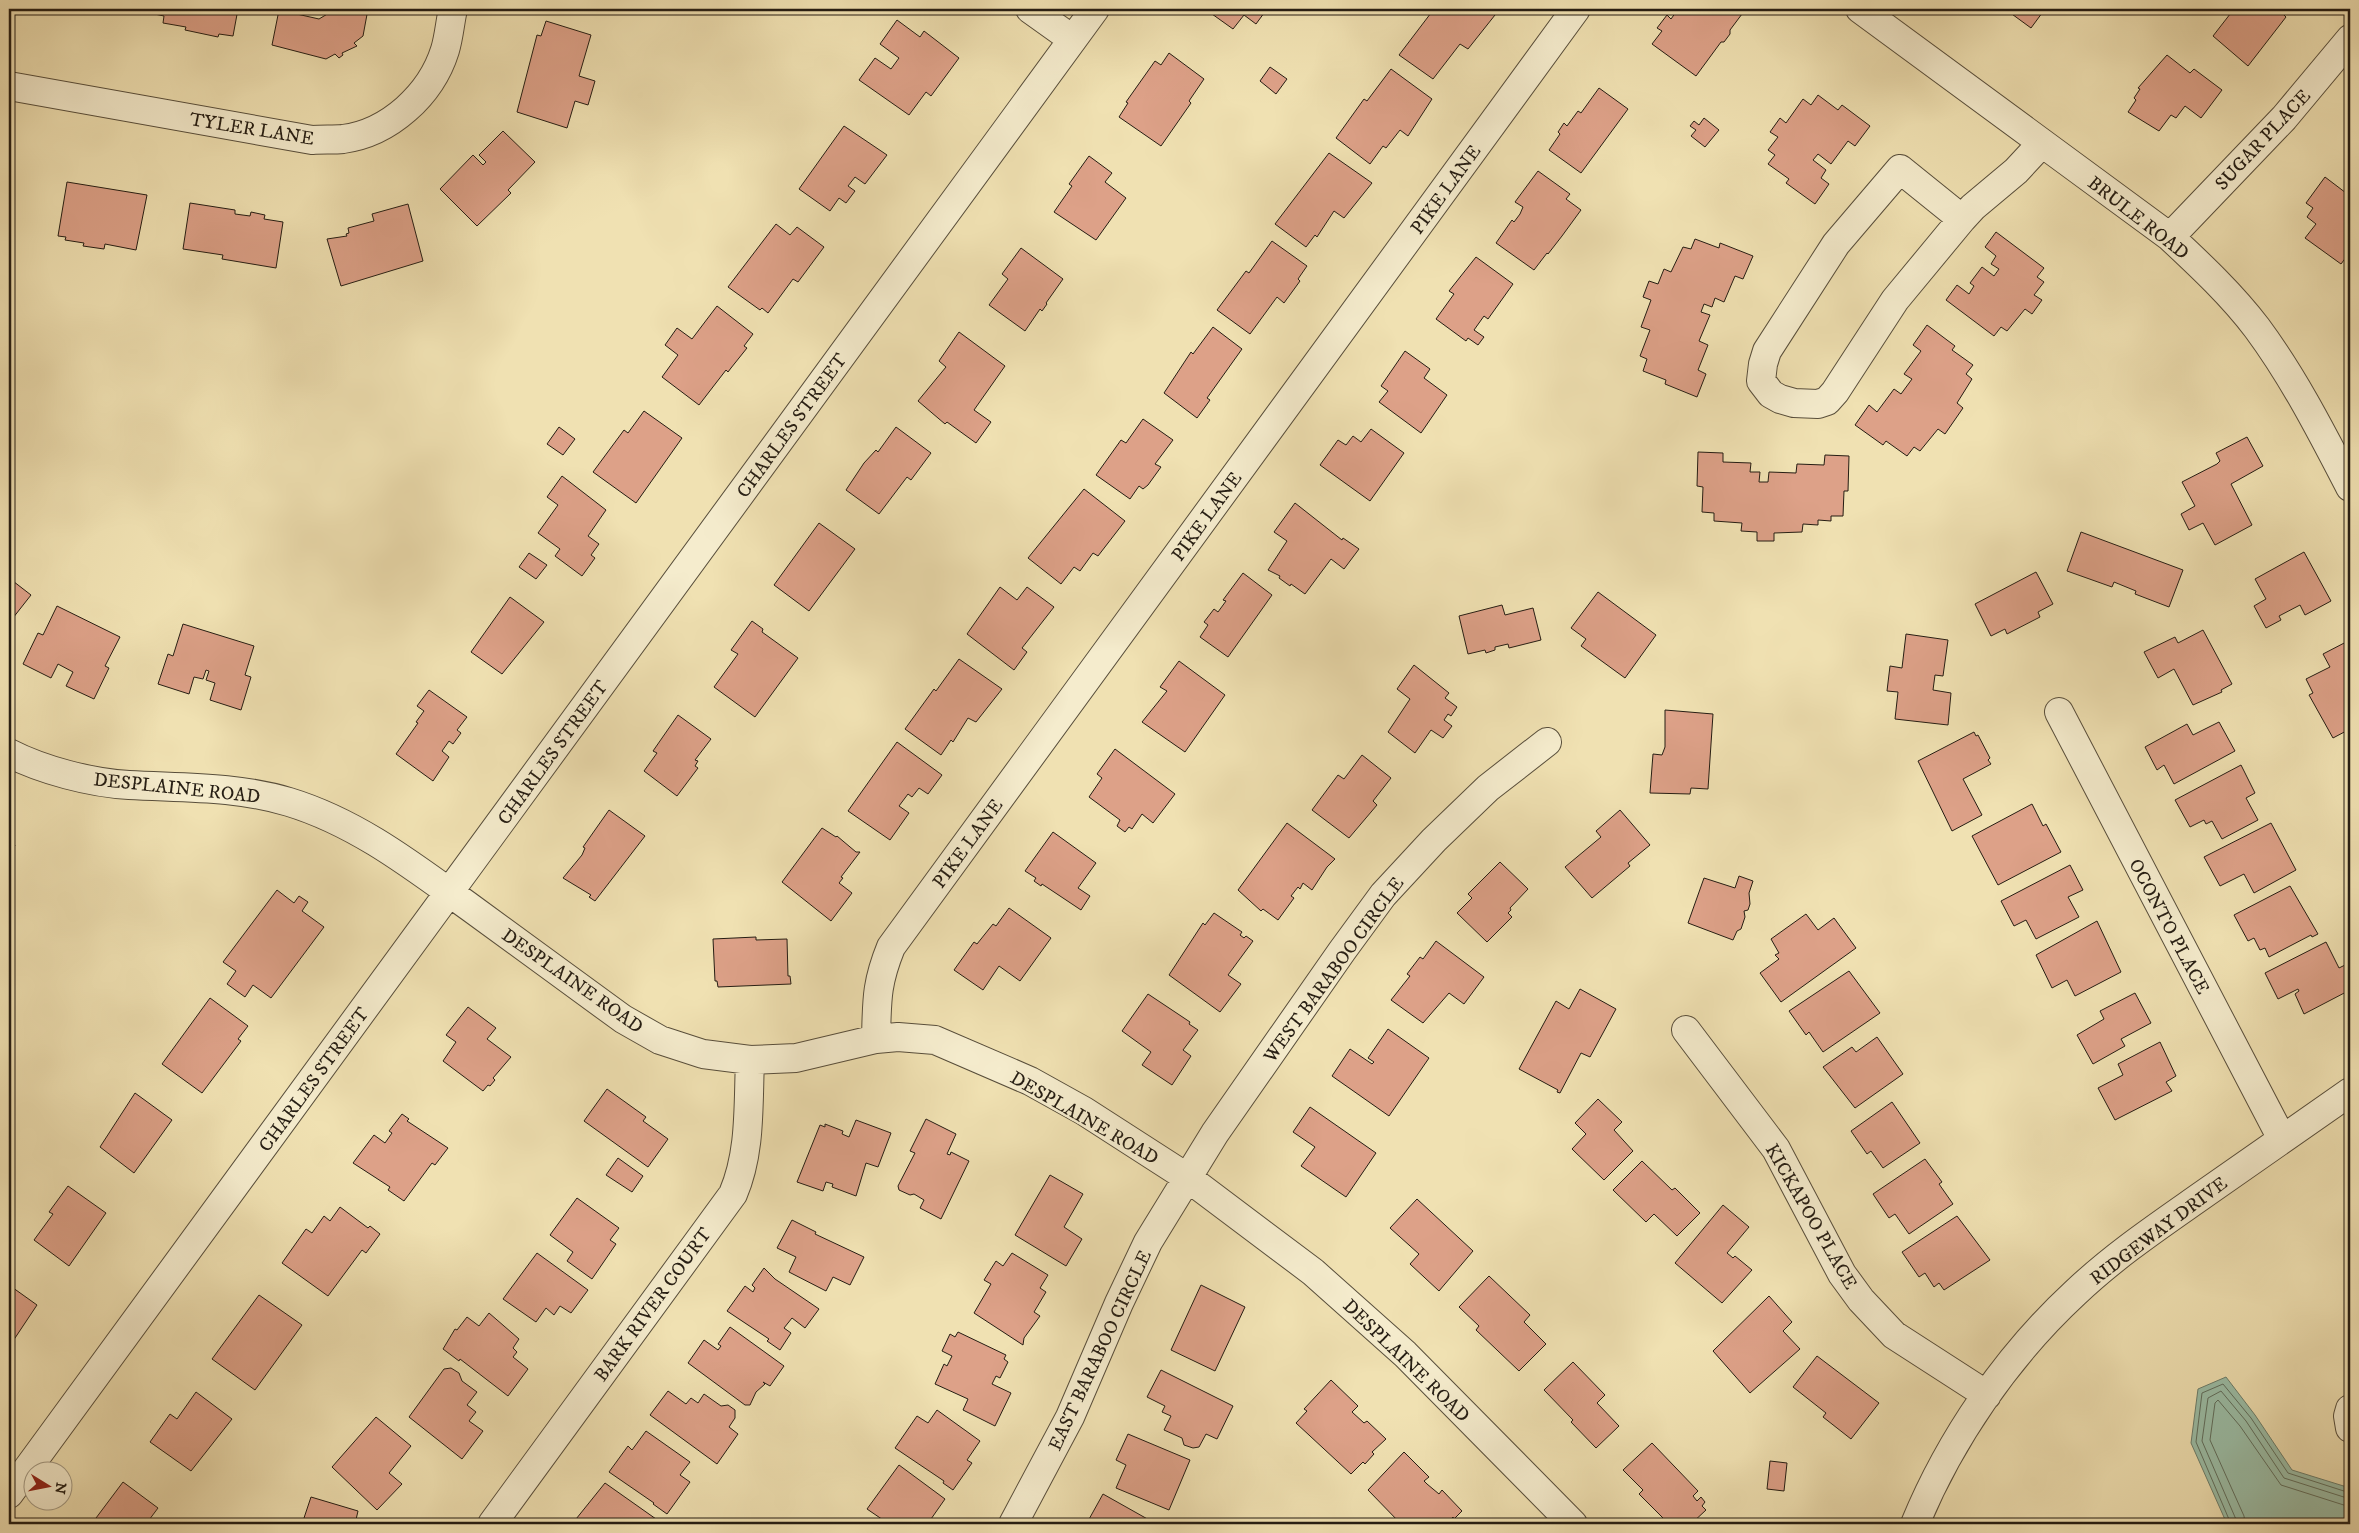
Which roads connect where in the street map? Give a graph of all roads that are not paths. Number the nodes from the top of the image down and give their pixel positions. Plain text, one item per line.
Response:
1 (453, 9) edge
2 (1030, 9) edge
3 (1095, 9) edge
4 (1576, 9) edge
5 (1876, 13) edge
6 (1072, 39) junction
7 (2350, 39) edge
8 (9, 86) edge
9 (2042, 143) junction
10 (1962, 219) junction
11 (2170, 237) junction
12 (2350, 487) edge
13 (2059, 712) dead end
14 (1547, 742) dead end
15 (9, 753) edge
16 (449, 892) junction
17 (1686, 1030) dead end
18 (876, 1039) junction
19 (750, 1060) junction
20 (2350, 1092) edge
21 (2282, 1139) junction
22 (1188, 1178) junction
23 (1987, 1395) junction
24 (2350, 1409) edge
25 (2350, 1428) edge
26 (9, 1494) edge
27 (492, 1524) edge
28 (1013, 1524) edge
29 (1573, 1524) edge
30 (1915, 1524) edge

1 - 8 street, TYLER LANE
2 - 6 street
3 - 6 street, CHARLES STREET
4 - 18 street, PIKE LANE
5 - 9 street, BRULE ROAD
6 - 16 street, CHARLES STREET
7 - 11 street, SUGAR PLACE
9 - 10 street
9 - 11 street, BRULE ROAD
10 - 10 street
11 - 12 street, BRULE ROAD
13 - 21 street, OCONTO PLACE
14 - 22 street, WEST BARABOO CIRCLE
15 - 16 street, DESPLAINE ROAD
16 - 19 street, DESPLAINE ROAD
16 - 26 street, CHARLES STREET
17 - 23 street, KICKAPOO PLACE
18 - 19 street, DESPLAINE ROAD
18 - 22 street, DESPLAINE ROAD
19 - 27 street, BARK RIVER COURT
20 - 21 street, RIDGEWAY DRIVE
21 - 23 street, RIDGEWAY DRIVE
22 - 28 street, EAST BARABOO CIRCLE
22 - 29 street, DESPLAINE ROAD
23 - 30 street, RIDGEWAY DRIVE
24 - 25 street

